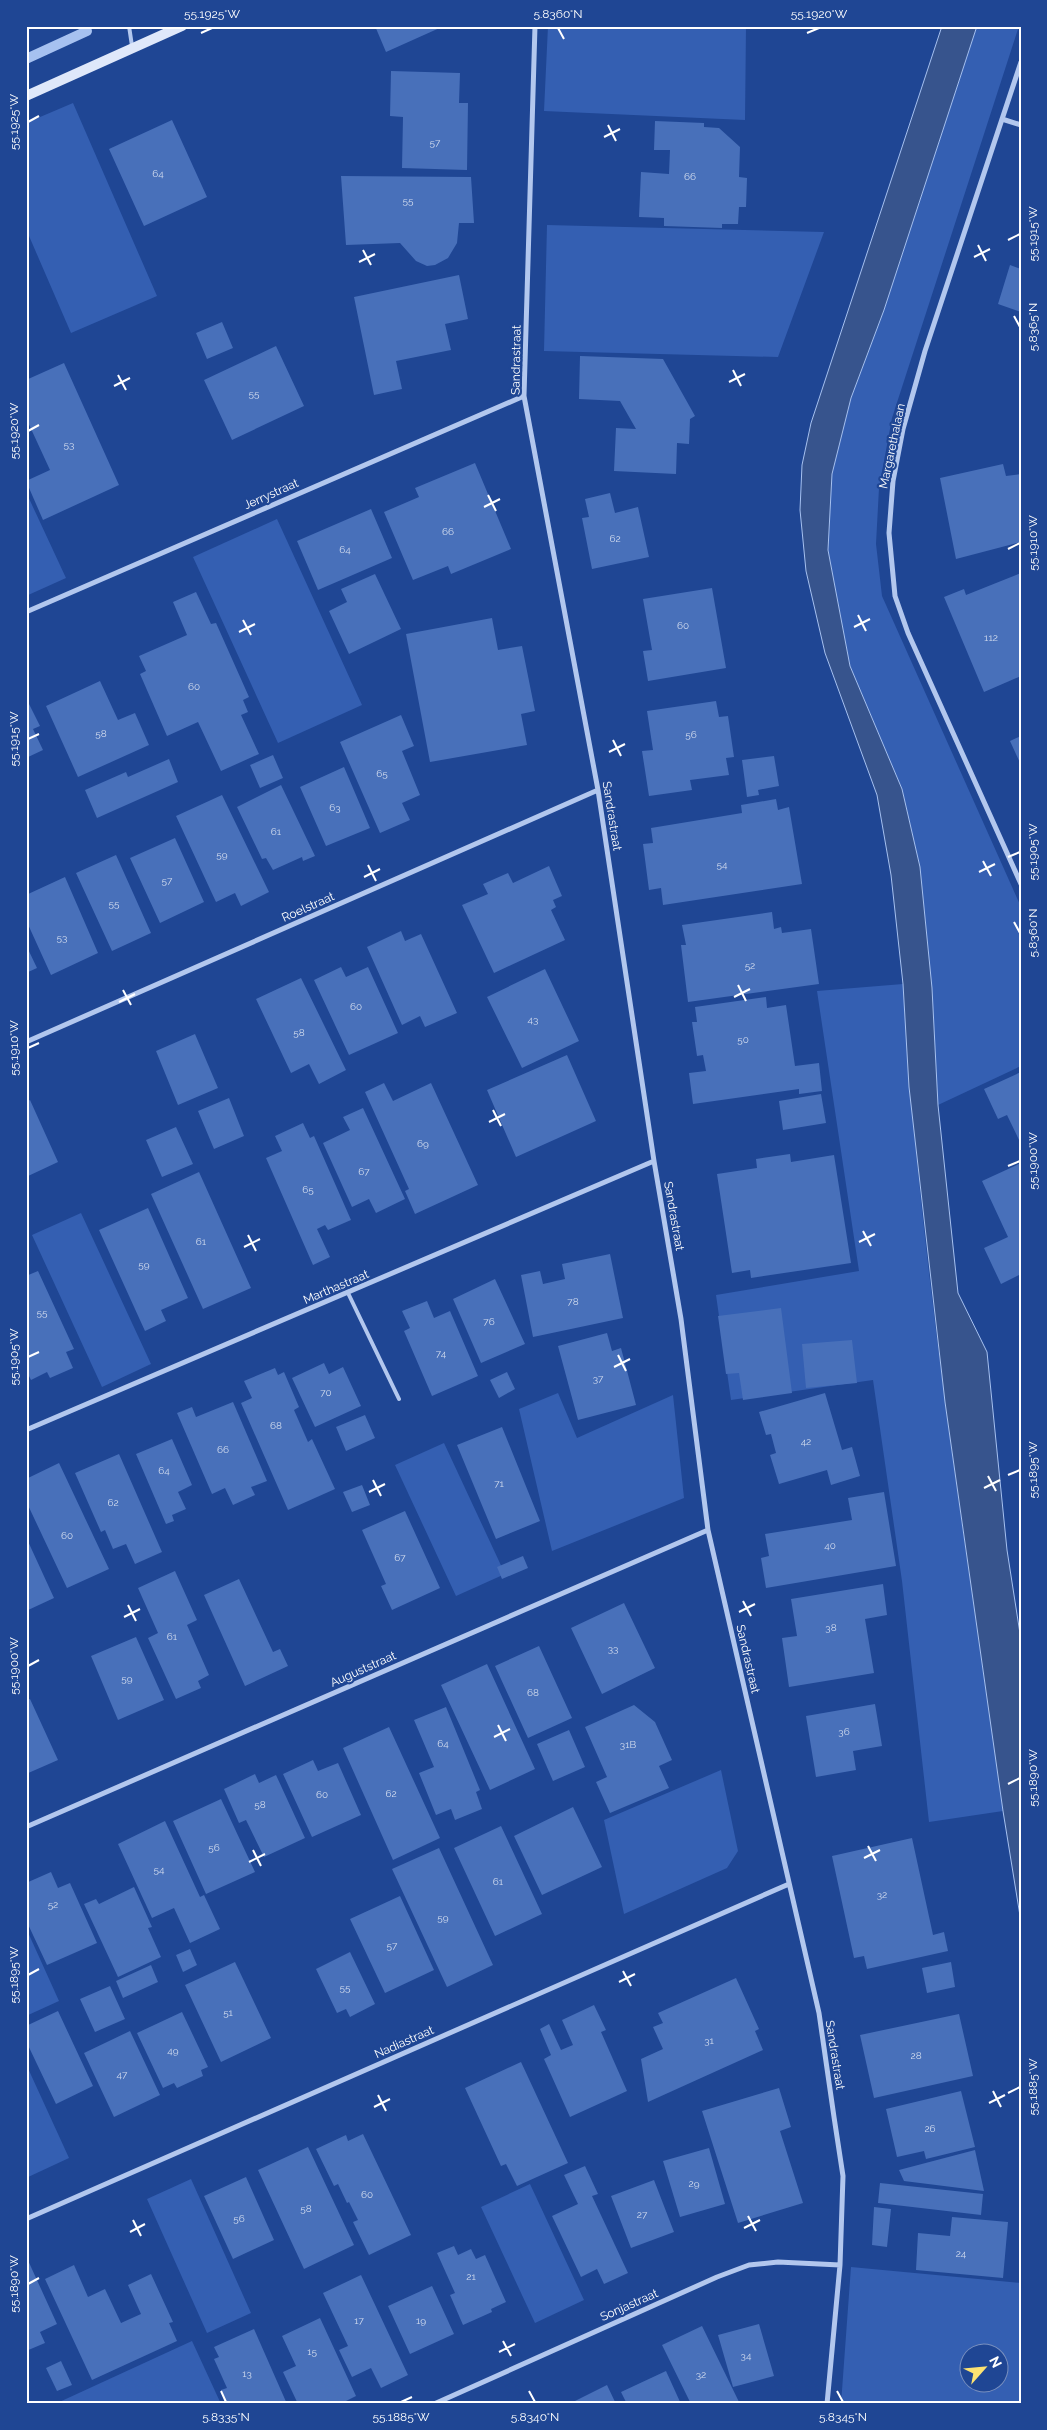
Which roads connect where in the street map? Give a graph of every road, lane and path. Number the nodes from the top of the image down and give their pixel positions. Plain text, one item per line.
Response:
1 (129, 26) edge
2 (182, 26) edge
3 (534, 26) edge
4 (132, 48) junction
5 (1021, 62) edge
6 (26, 96) edge
7 (1002, 119) junction
8 (1021, 125) edge
9 (524, 396) junction
10 (26, 612) edge
11 (598, 790) junction
12 (1021, 884) edge
13 (26, 1042) edge
14 (654, 1161) junction
15 (348, 1293) junction
16 (398, 1399) dead end
17 (26, 1430) edge
18 (708, 1530) junction
19 (26, 1827) edge
20 (789, 1884) junction
21 (26, 2219) edge
22 (840, 2265) junction
23 (434, 2404) edge
24 (827, 2404) edge

1 - 4 lane
2 - 4 street
3 - 9 street, Sandrastraat
4 - 6 street
5 - 7 street, Margarethalaan
7 - 8 street
7 - 12 street, Margarethalaan
9 - 10 street, Jerrystraat
9 - 11 street, Sandrastraat
11 - 13 street, Roelstraat
11 - 14 street, Sandrastraat
14 - 15 street, Marthastraat
14 - 18 street, Sandrastraat
15 - 16 lane
15 - 17 street, Marthastraat
18 - 19 street, Auguststraat
18 - 20 street, Sandrastraat
20 - 21 street, Nadiastraat
20 - 22 street, Sandrastraat
22 - 23 street, Sonjastraat
22 - 24 street, Sandrastraat

